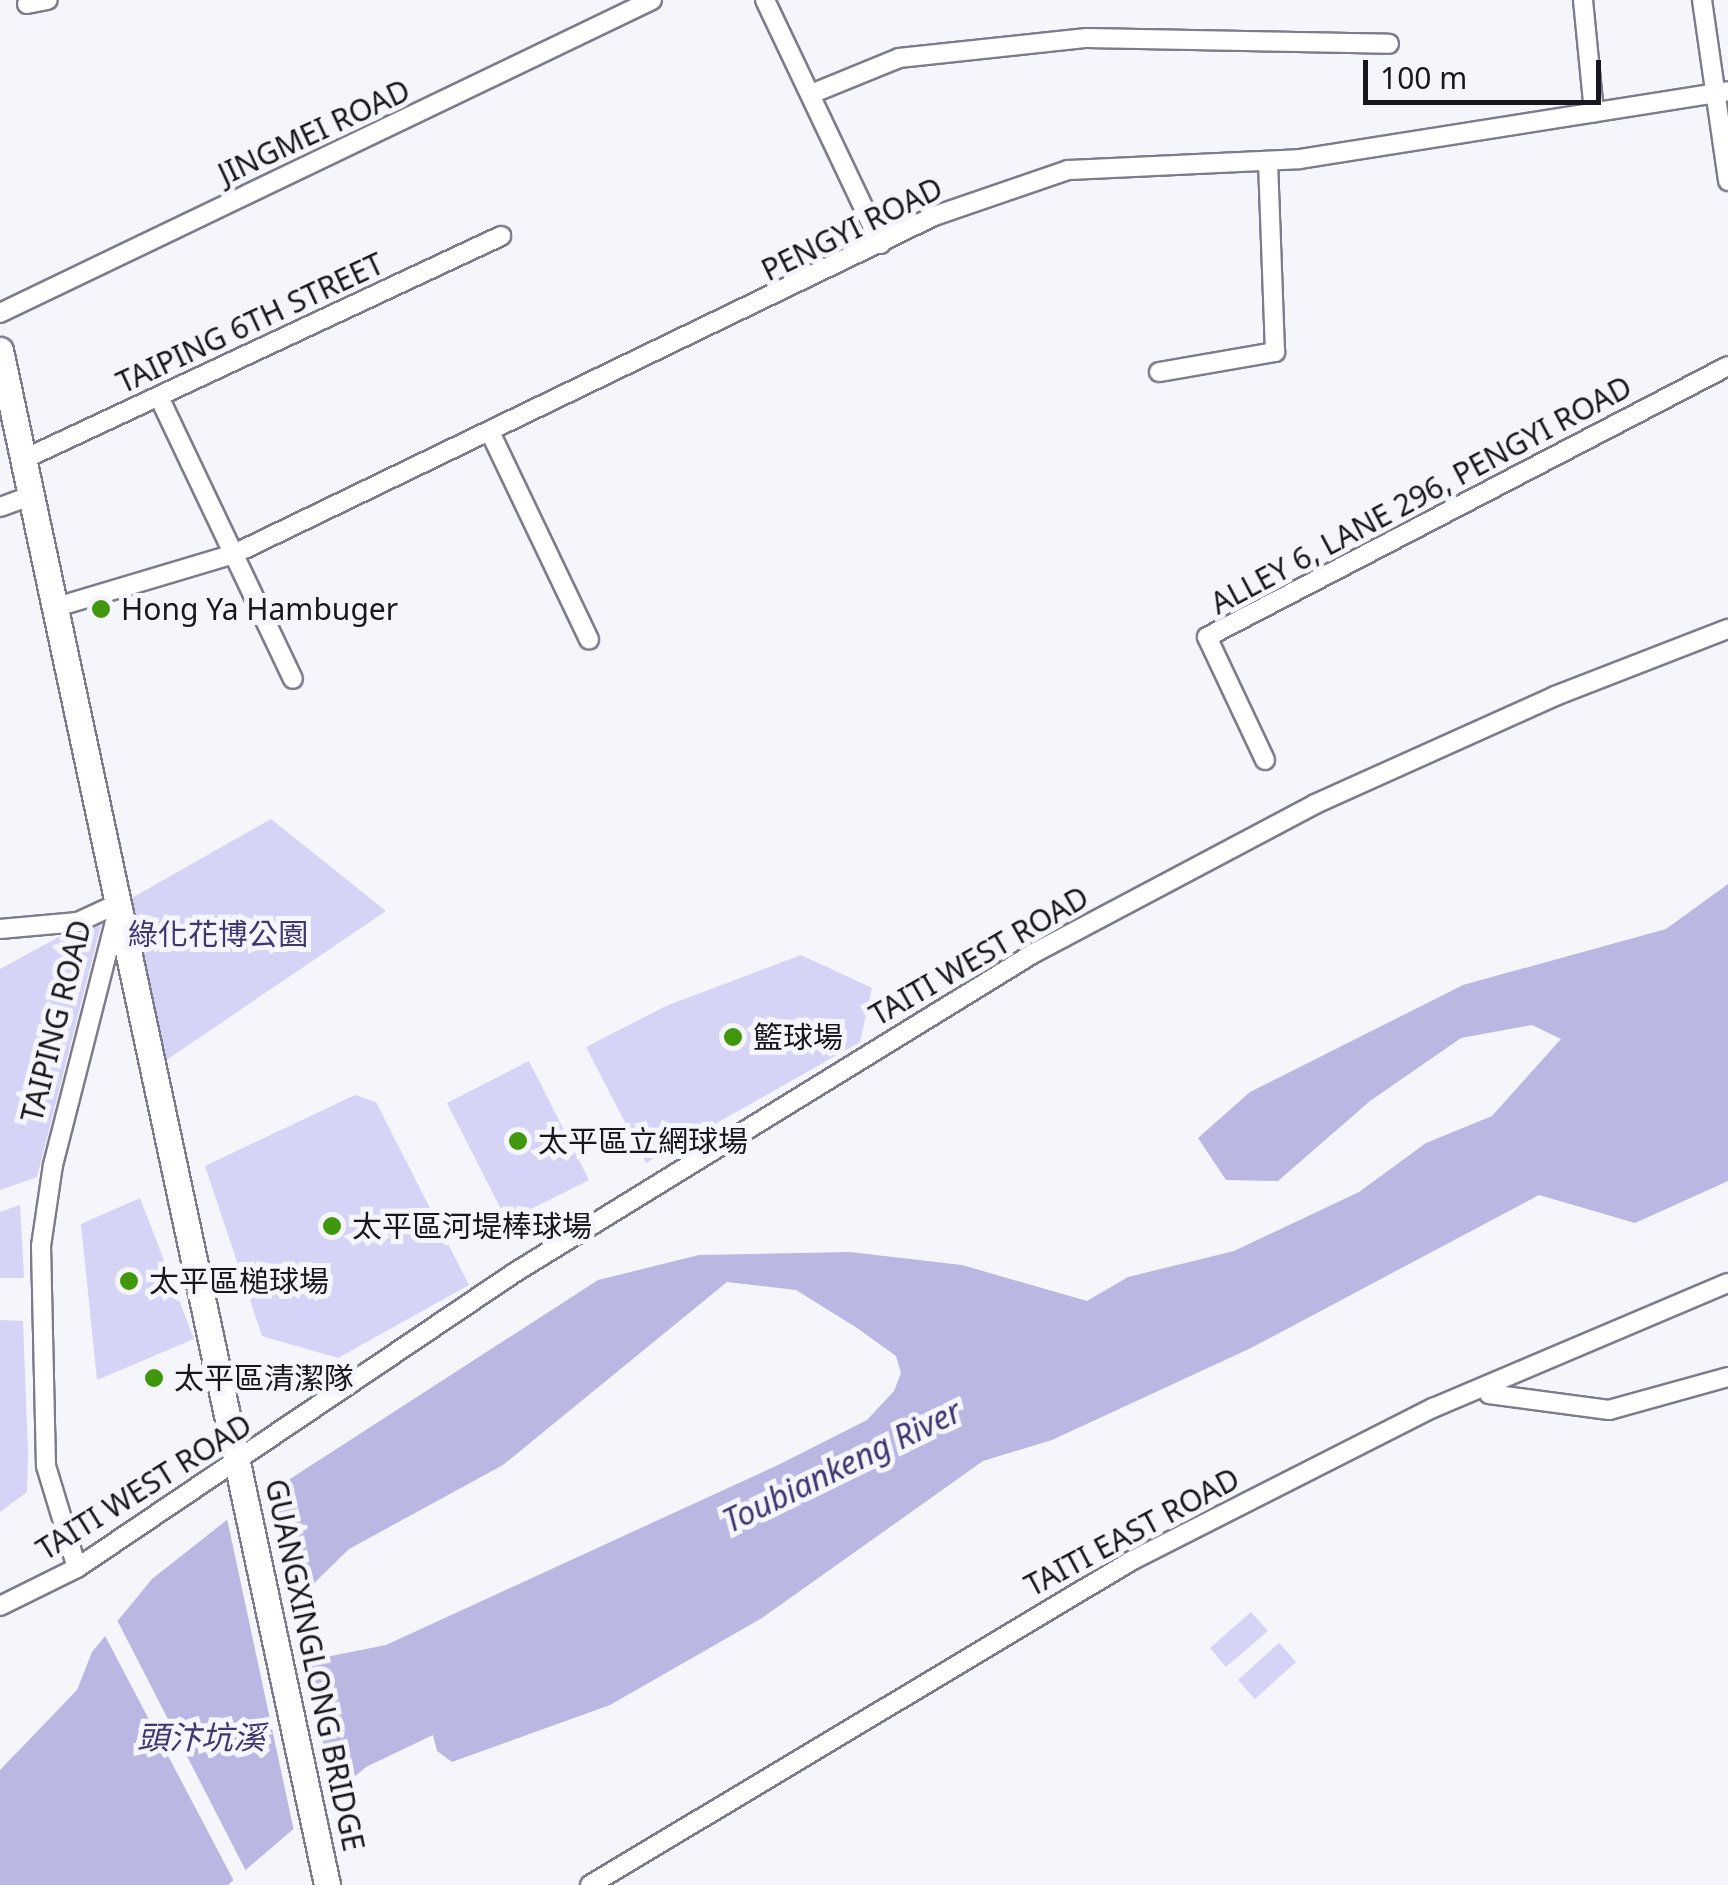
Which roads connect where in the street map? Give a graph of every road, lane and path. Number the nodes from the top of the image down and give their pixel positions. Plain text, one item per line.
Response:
1 (48, 0) edge
2 (652, 0) edge
3 (765, 0) edge
4 (1583, 0) edge
5 (1702, 0) edge
6 (28, 4) dead end
7 (1389, 44) dead end
8 (1720, 92) edge
9 (811, 94) junction
10 (1594, 112) junction
11 (1268, 162) junction
12 (1728, 181) edge
13 (501, 236) dead end
14 (882, 244) junction
15 (0, 313) edge
16 (0, 350) edge
17 (1728, 366) edge
18 (1159, 372) dead end
19 (159, 397) junction
20 (490, 432) junction
21 (22, 460) junction
22 (30, 496) junction
23 (0, 507) edge
24 (234, 554) junction
25 (54, 608) junction
26 (1728, 630) edge
27 (588, 640) dead end
28 (293, 679) dead end
29 (1266, 760) dead end
30 (117, 904) junction
31 (0, 929) edge
32 (1728, 1283) edge
33 (1728, 1377) edge
34 (1489, 1394) dead end
35 (239, 1459) junction
36 (77, 1568) junction
37 (0, 1606) edge
38 (326, 1885) edge
39 (590, 1885) edge

1 - 6 street
2 - 15 street, JINGMEI ROAD
3 - 9 street
4 - 10 street
5 - 8 street
7 - 9 street
8 - 10 street, PENGYI ROAD
8 - 12 street
9 - 14 street
10 - 11 street, PENGYI ROAD
11 - 14 street, PENGYI ROAD
11 - 18 street
13 - 19 street, TAIPING 6TH STREET
14 - 20 street, PENGYI ROAD
16 - 21 street, TAIPING ROAD
17 - 29 street, ALLEY 6, LANE 296, PENGYI ROAD
19 - 21 street, TAIPING 6TH STREET
19 - 24 street
20 - 24 street, PENGYI ROAD
20 - 27 street
21 - 22 street, TAIPING ROAD
22 - 23 street
22 - 25 street, TAIPING ROAD
24 - 25 street, PENGYI ROAD
24 - 28 street
25 - 30 street, TAIPING ROAD
26 - 35 street, TAITI WEST ROAD
30 - 31 street
30 - 35 street, TAIPING ROAD
30 - 36 street, TAIPING ROAD
32 - 39 street, TAITI EAST ROAD
33 - 34 street
35 - 36 street, TAITI WEST ROAD
35 - 38 street, GUANGXINGLONG BRIDGE
36 - 37 street, TAITI WEST ROAD

